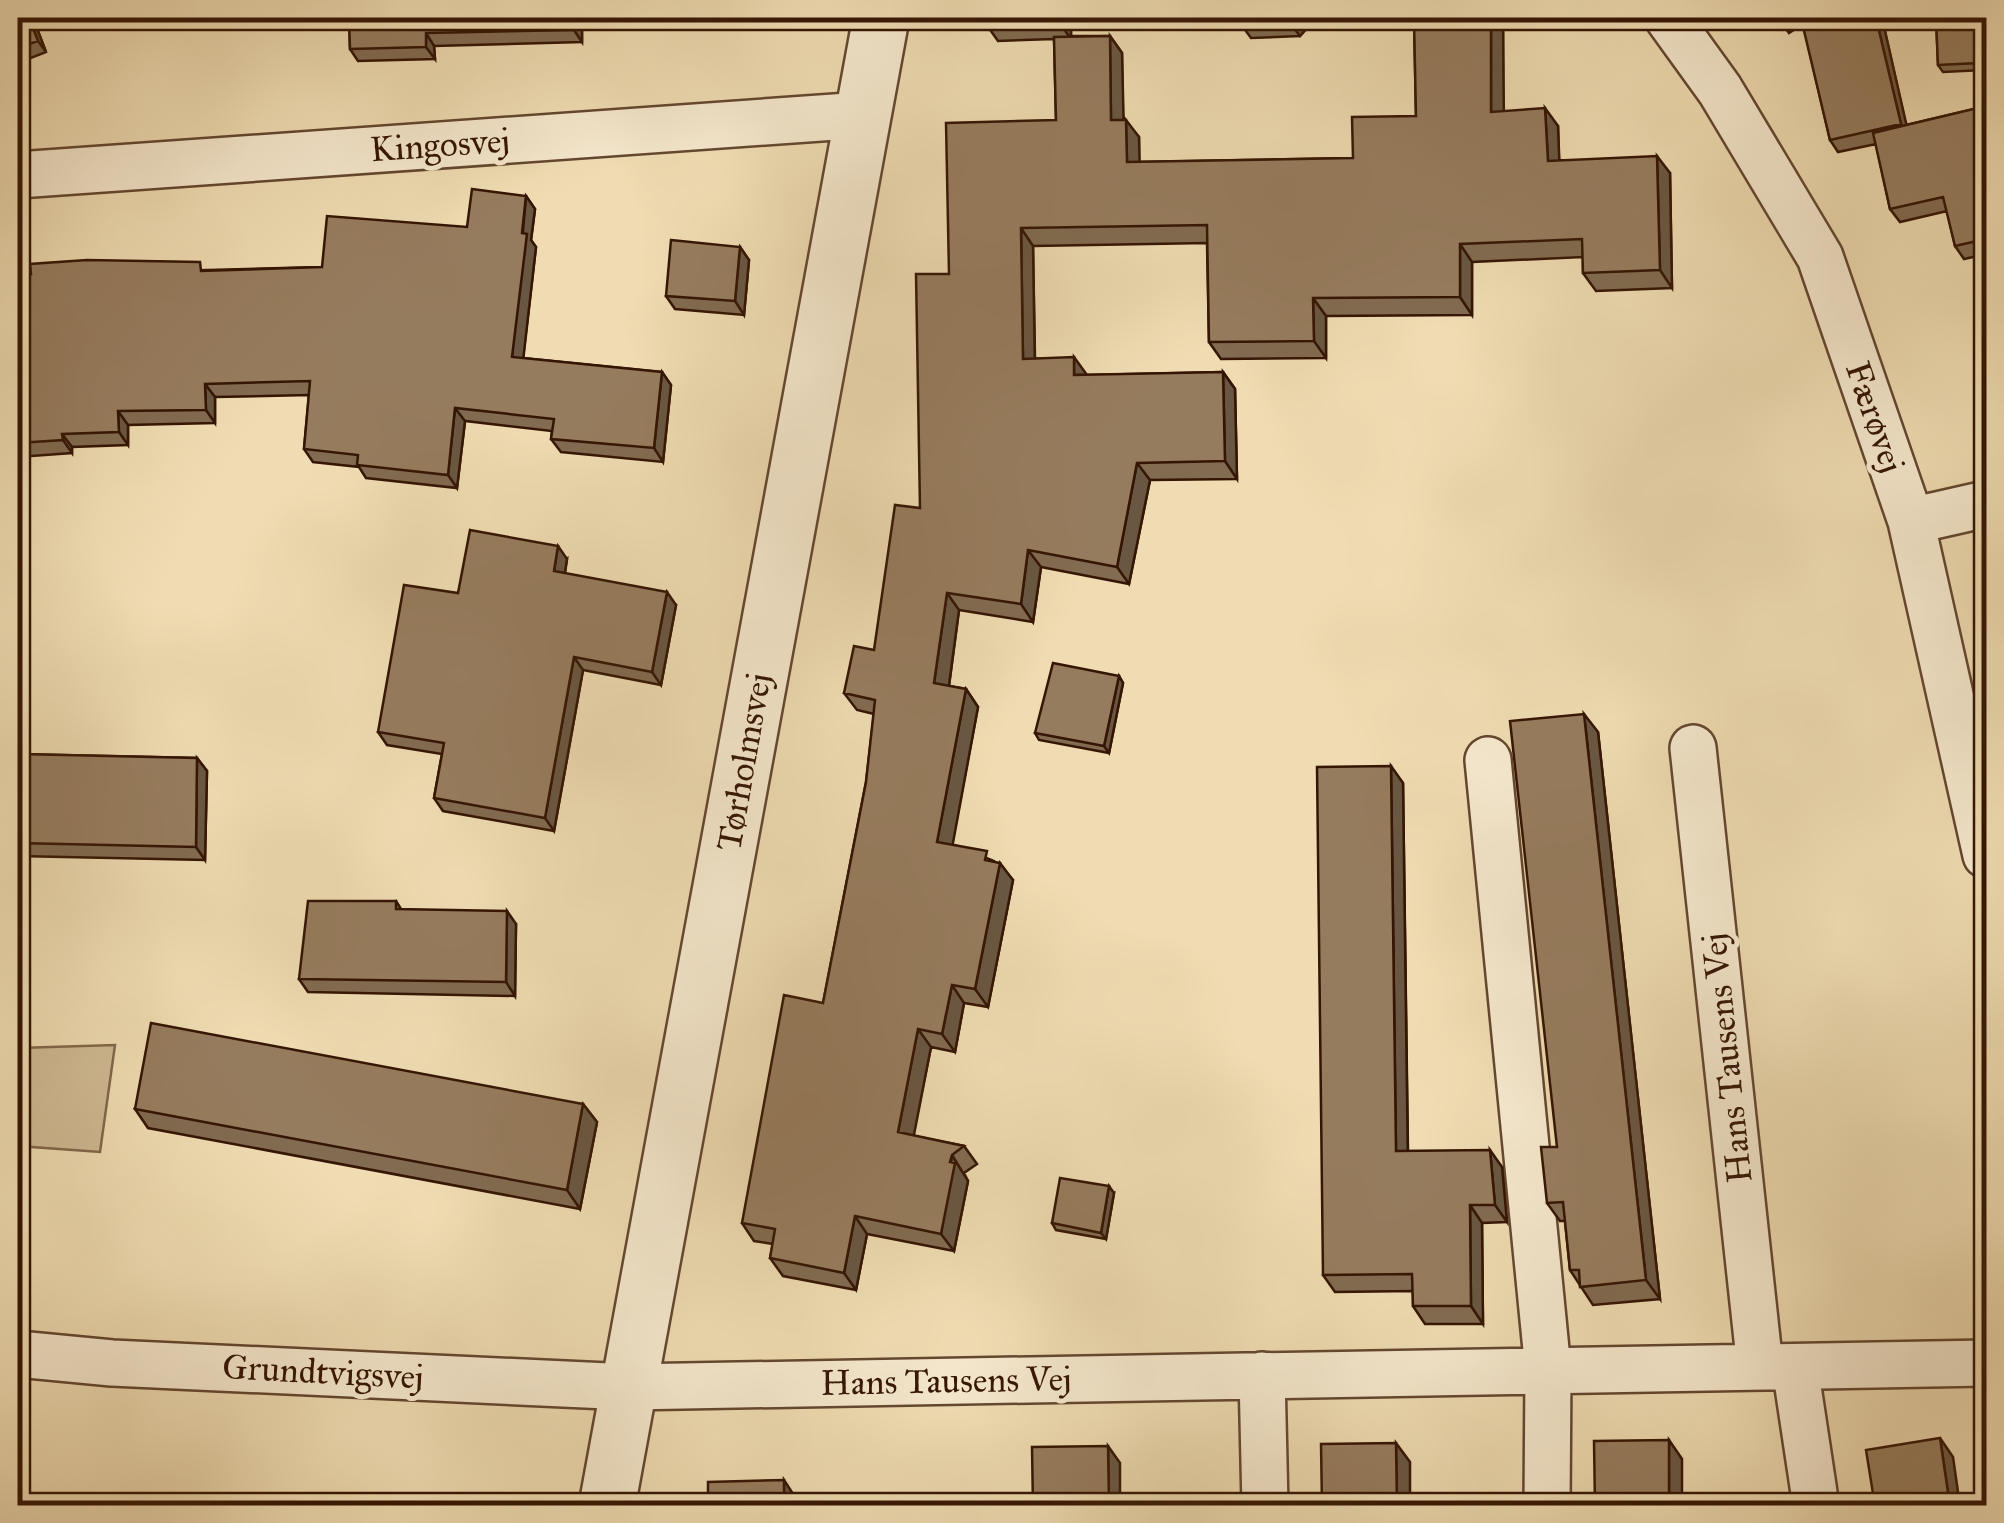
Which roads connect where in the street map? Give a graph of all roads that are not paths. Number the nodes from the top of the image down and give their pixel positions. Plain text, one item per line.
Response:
1 (881, 18) edge
2 (1668, 18) edge
3 (863, 115) junction
4 (18, 175) edge
5 (1986, 504) edge
6 (1910, 520) junction
7 (1693, 748) dead end
8 (1488, 760) dead end
9 (1986, 855) edge
10 (18, 1354) edge
11 (1986, 1363) edge
12 (1778, 1367) junction
13 (1548, 1370) junction
14 (1262, 1375) junction
15 (629, 1386) junction
16 (607, 1506) edge
17 (1265, 1506) edge
18 (1546, 1506) edge
19 (1816, 1506) edge

1 - 3 street, Tørholmsvej
2 - 6 street, Færøvej
3 - 4 street, Kingosvej
3 - 15 street, Tørholmsvej
5 - 6 street
6 - 9 street, Færøvej
7 - 12 street, Hans Tausens Vej
8 - 13 street
10 - 15 street, Grundtvigsvej
11 - 12 street, Hans Tausens Vej
12 - 13 street, Hans Tausens Vej
12 - 19 street, Hans Tausens Vej
13 - 14 street, Hans Tausens Vej
13 - 18 street
14 - 15 street, Hans Tausens Vej
14 - 17 street
15 - 16 street, Tørholmsvej

